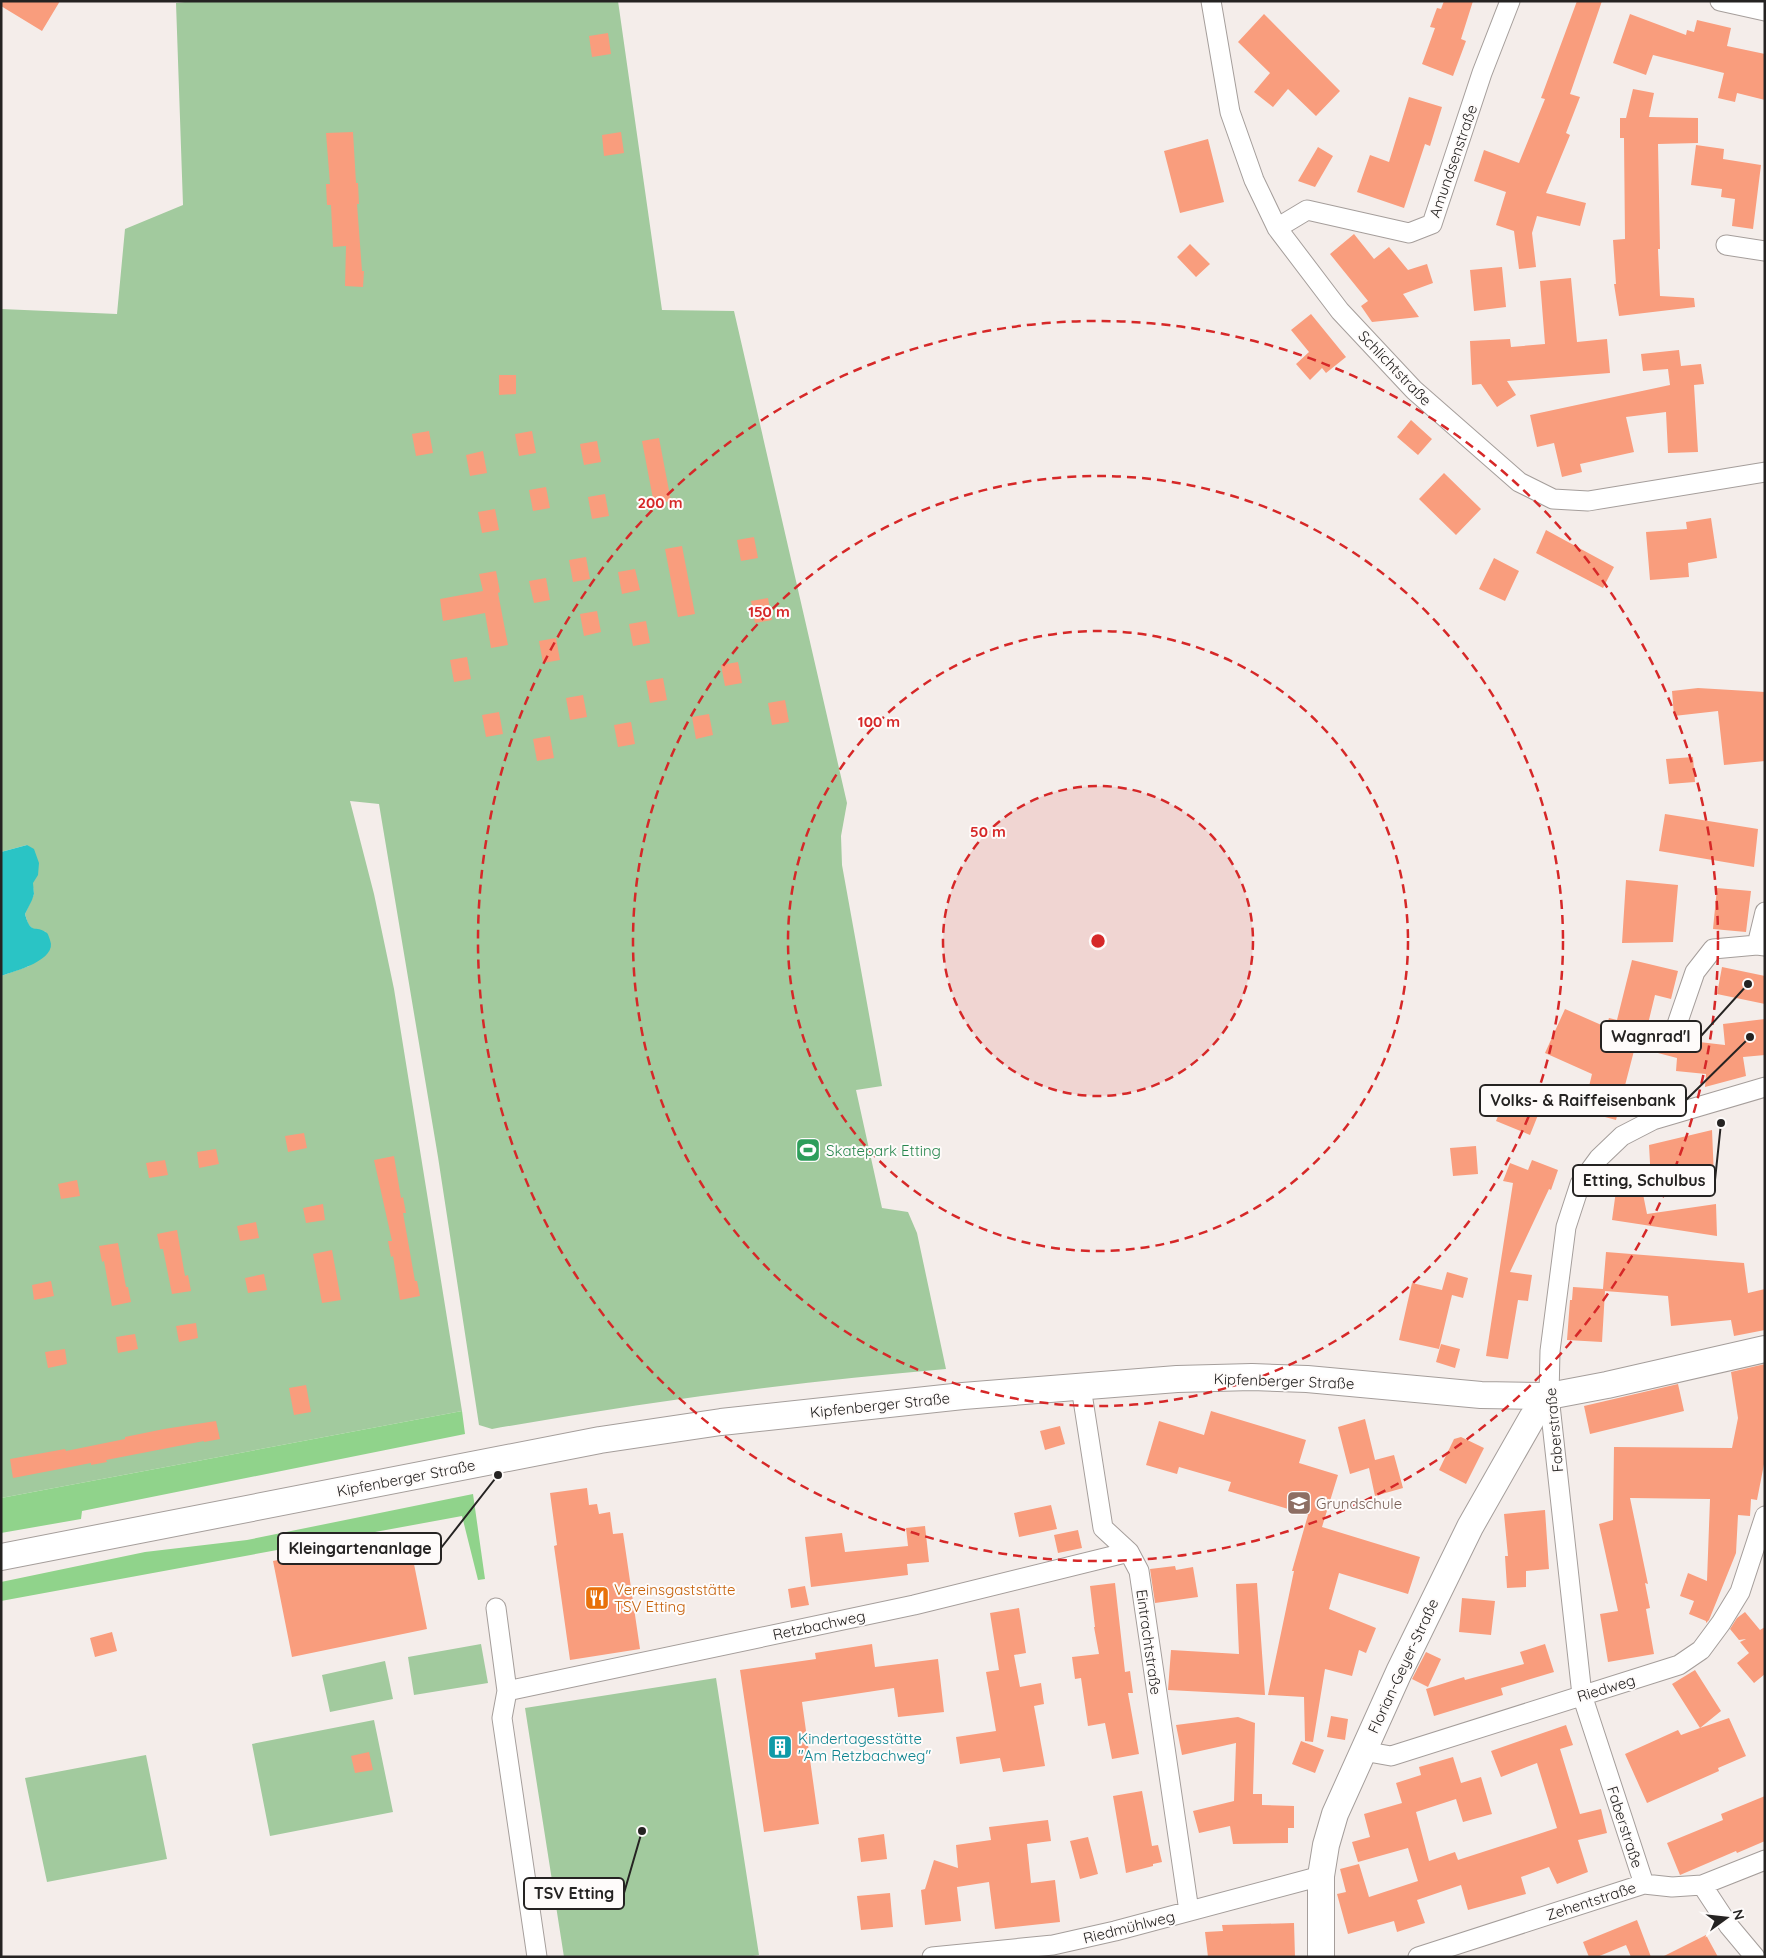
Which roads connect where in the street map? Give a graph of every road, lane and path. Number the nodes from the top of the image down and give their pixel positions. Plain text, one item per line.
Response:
1 (1212, 1) edge
2 (1510, 1) edge
3 (1720, 1) edge
4 (1765, 11) edge
5 (1277, 228) junction
6 (1726, 245) dead end
7 (1765, 252) edge
8 (1765, 472) edge
9 (1765, 912) edge
10 (1761, 946) edge
11 (1674, 1033) dead end
12 (1765, 1087) edge
13 (1765, 1348) edge
14 (1082, 1387) junction
15 (1549, 1396) junction
16 (1765, 1516) edge
17 (1129, 1552) junction
18 (1, 1557) edge
19 (496, 1608) dead end
20 (507, 1691) junction
21 (1582, 1695) junction
22 (1363, 1751) junction
23 (1765, 1860) edge
24 (1321, 1876) junction
25 (1644, 1884) junction
26 (1702, 1885) junction
27 (1189, 1911) junction
28 (537, 1957) edge
29 (932, 1957) edge
30 (1321, 1957) edge
31 (1418, 1957) edge
32 (1755, 1957) edge

1 - 5 street, Schlichtstraße
2 - 5 street, Amundsenstraße
3 - 4 street
5 - 8 street, Schlichtstraße
6 - 7 street
9 - 10 street
10 - 11 street
12 - 15 street, Faberstraße
13 - 15 street, Kipfenberger Straße
14 - 15 street, Kipfenberger Straße
14 - 17 street, Eintrachtstraße
14 - 18 street, Kipfenberger Straße
15 - 21 street, Faberstraße
15 - 22 street, Florian-Geyer-Straße
16 - 21 street, Riedweg
17 - 20 street, Retzbachweg
17 - 27 street, Eintrachtstraße
19 - 20 street
20 - 28 street
21 - 22 street, Riedweg
21 - 25 street, Faberstraße
22 - 24 street, Florian-Geyer-Straße
23 - 26 street, Zehentstraße
24 - 27 street, Riedmühlweg
24 - 30 street, Florian-Geyer-Straße
25 - 26 street, Zehentstraße
25 - 31 street, Zehentstraße
26 - 32 street
27 - 29 street, Riedmühlweg

